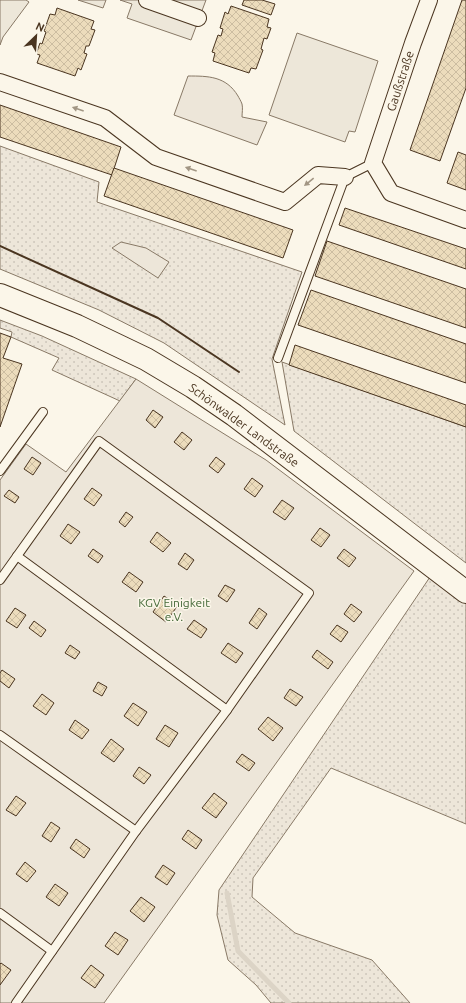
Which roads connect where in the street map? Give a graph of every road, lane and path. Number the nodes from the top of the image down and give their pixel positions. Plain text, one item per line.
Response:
1 (147, 0) edge
2 (429, 0) edge
3 (198, 18) dead end
4 (0, 82) edge
5 (373, 163) junction
6 (345, 177) junction
7 (466, 220) edge
8 (0, 295) edge
9 (278, 358) dead end
10 (43, 412) dead end
11 (0, 471) edge
12 (17, 556) junction
13 (0, 580) edge
14 (466, 592) edge
15 (227, 710) junction
16 (0, 734) edge
17 (136, 831) junction
18 (0, 913) edge
19 (52, 951) junction
20 (16, 1003) edge

1 - 3 street
2 - 5 street, Gaußstraße
6 -> 4 street
5 - 6 lane
5 - 7 street
6 - 9 lane
8 - 14 main road, Schönwalder Landstraße
10 - 11 lane
12 - 13 lane
12 - 15 lane
12 - 15 lane
15 - 17 lane
16 - 17 lane
17 - 19 lane
18 - 19 lane
19 - 20 lane

